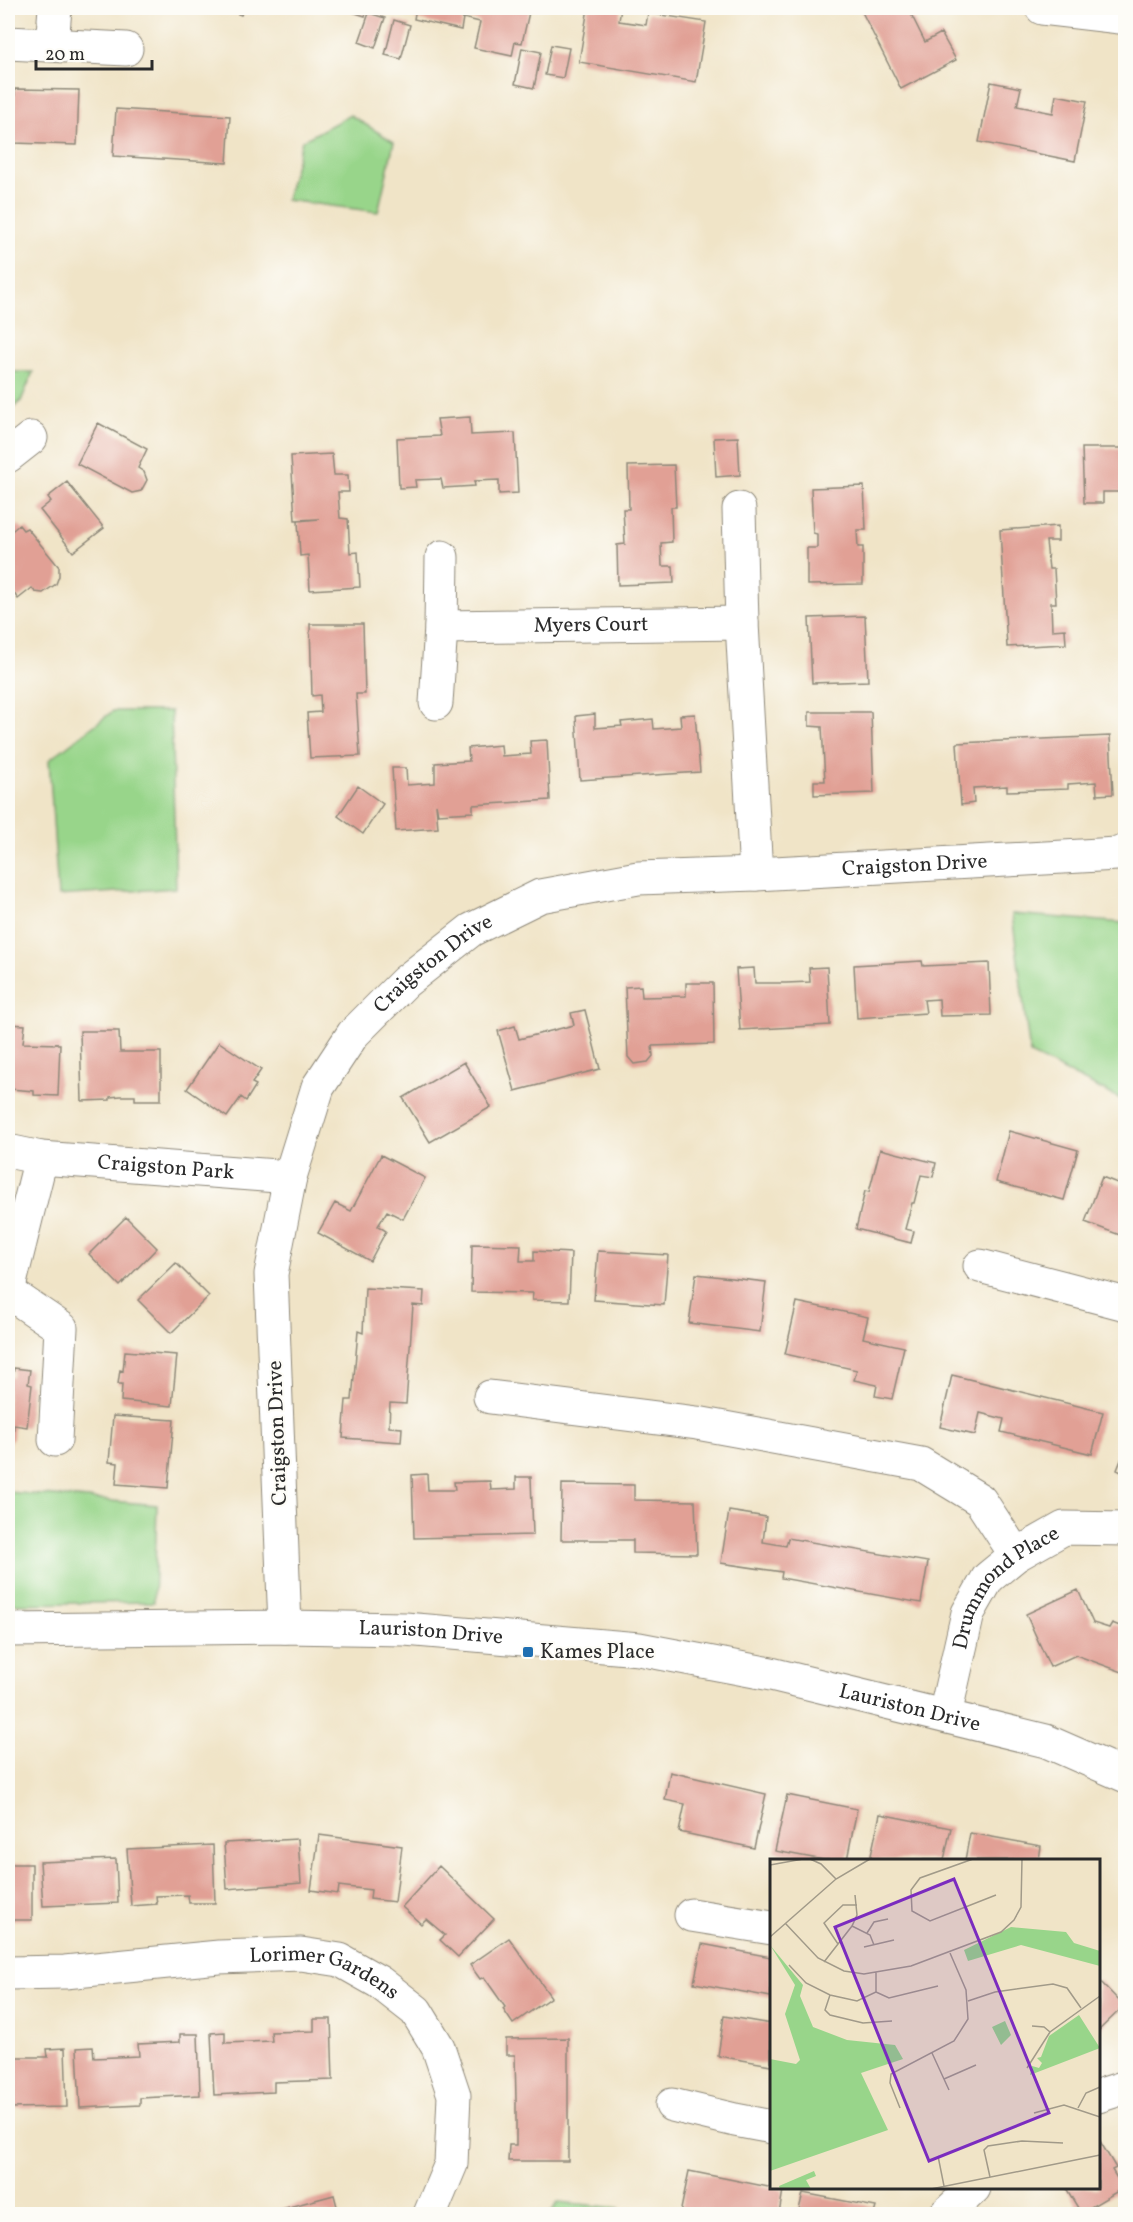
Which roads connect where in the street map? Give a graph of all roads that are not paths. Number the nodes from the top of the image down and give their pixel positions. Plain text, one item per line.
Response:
1 (55, 8) edge
2 (1048, 8) edge
3 (1120, 17) dead end
4 (8, 43) edge
5 (52, 45) junction
6 (126, 49) dead end
7 (739, 509) dead end
8 (442, 557) dead end
9 (742, 623) junction
10 (441, 627) junction
11 (436, 703) dead end
12 (1125, 851) edge
13 (756, 874) junction
14 (8, 1151) edge
15 (41, 1158) junction
16 (290, 1177) junction
17 (980, 1266) dead end
18 (8, 1291) edge
19 (1125, 1304) edge
20 (490, 1397) dead end
21 (55, 1440) dead end
22 (1125, 1529) edge
23 (1016, 1555) junction
24 (285, 1627) junction
25 (8, 1630) edge
26 (945, 1715) junction
27 (1125, 1776) edge
28 (691, 1915) dead end
29 (770, 1928) edge
30 (8, 1973) edge
31 (1125, 2087) edge
32 (1100, 2095) edge
33 (672, 2105) dead end
34 (770, 2127) edge
35 (972, 2189) edge
36 (430, 2214) edge
37 (946, 2214) edge

1 - 5 street
2 - 3 street
4 - 5 street
5 - 6 street
7 - 9 street
8 - 10 street
9 - 10 street, Myers Court
9 - 13 street
10 - 11 street
12 - 13 street, Craigston Drive
13 - 16 street, Craigston Drive
14 - 15 street, Craigston Park
15 - 16 street, Craigston Park
15 - 18 street
16 - 24 street, Craigston Drive
17 - 19 street
18 - 21 street
20 - 23 street
22 - 23 street, Drummond Place
23 - 26 street, Drummond Place
24 - 25 street, Lauriston Drive
24 - 26 street, Lauriston Drive
26 - 27 street, Lauriston Drive
28 - 29 street
30 - 36 street, Lorimer Gardens
31 - 32 street
33 - 34 street
35 - 37 street

